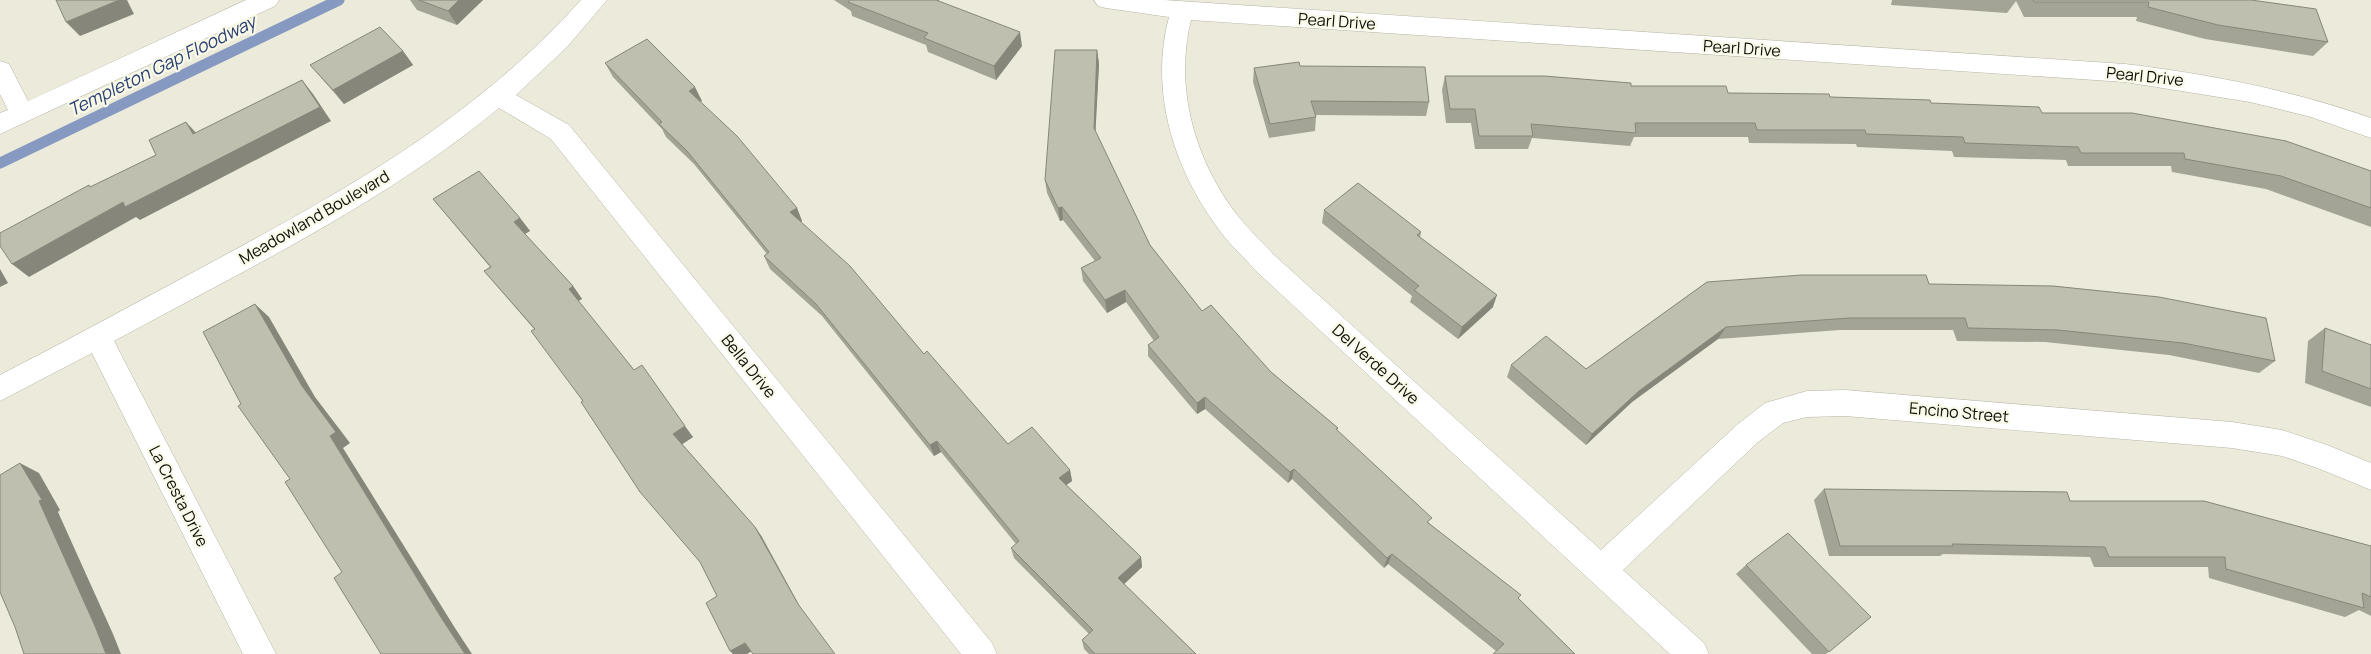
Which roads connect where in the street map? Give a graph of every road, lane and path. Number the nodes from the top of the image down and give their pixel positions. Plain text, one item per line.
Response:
1 (267, 0) edge
2 (595, 0) edge
3 (1106, 0) edge
4 (1182, 11) junction
5 (0, 70) edge
6 (500, 97) junction
7 (22, 114) junction
8 (0, 124) edge
9 (2371, 128) edge
10 (98, 337) junction
11 (0, 389) edge
12 (2371, 478) edge
13 (1602, 570) junction
14 (260, 654) edge
15 (981, 654) edge
16 (1693, 654) edge

1 - 7 street
2 - 6 street, Meadowland Boulevard
3 - 4 street, Pearl Drive
4 - 9 street, Pearl Drive
4 - 13 street, Del Verde Drive
5 - 7 street
6 - 10 street, Meadowland Boulevard
6 - 15 street, Bella Drive
7 - 8 street
10 - 11 street, Meadowland Boulevard
10 - 14 street, La Cresta Drive
12 - 13 street, Encino Street
13 - 16 street, Del Verde Drive

